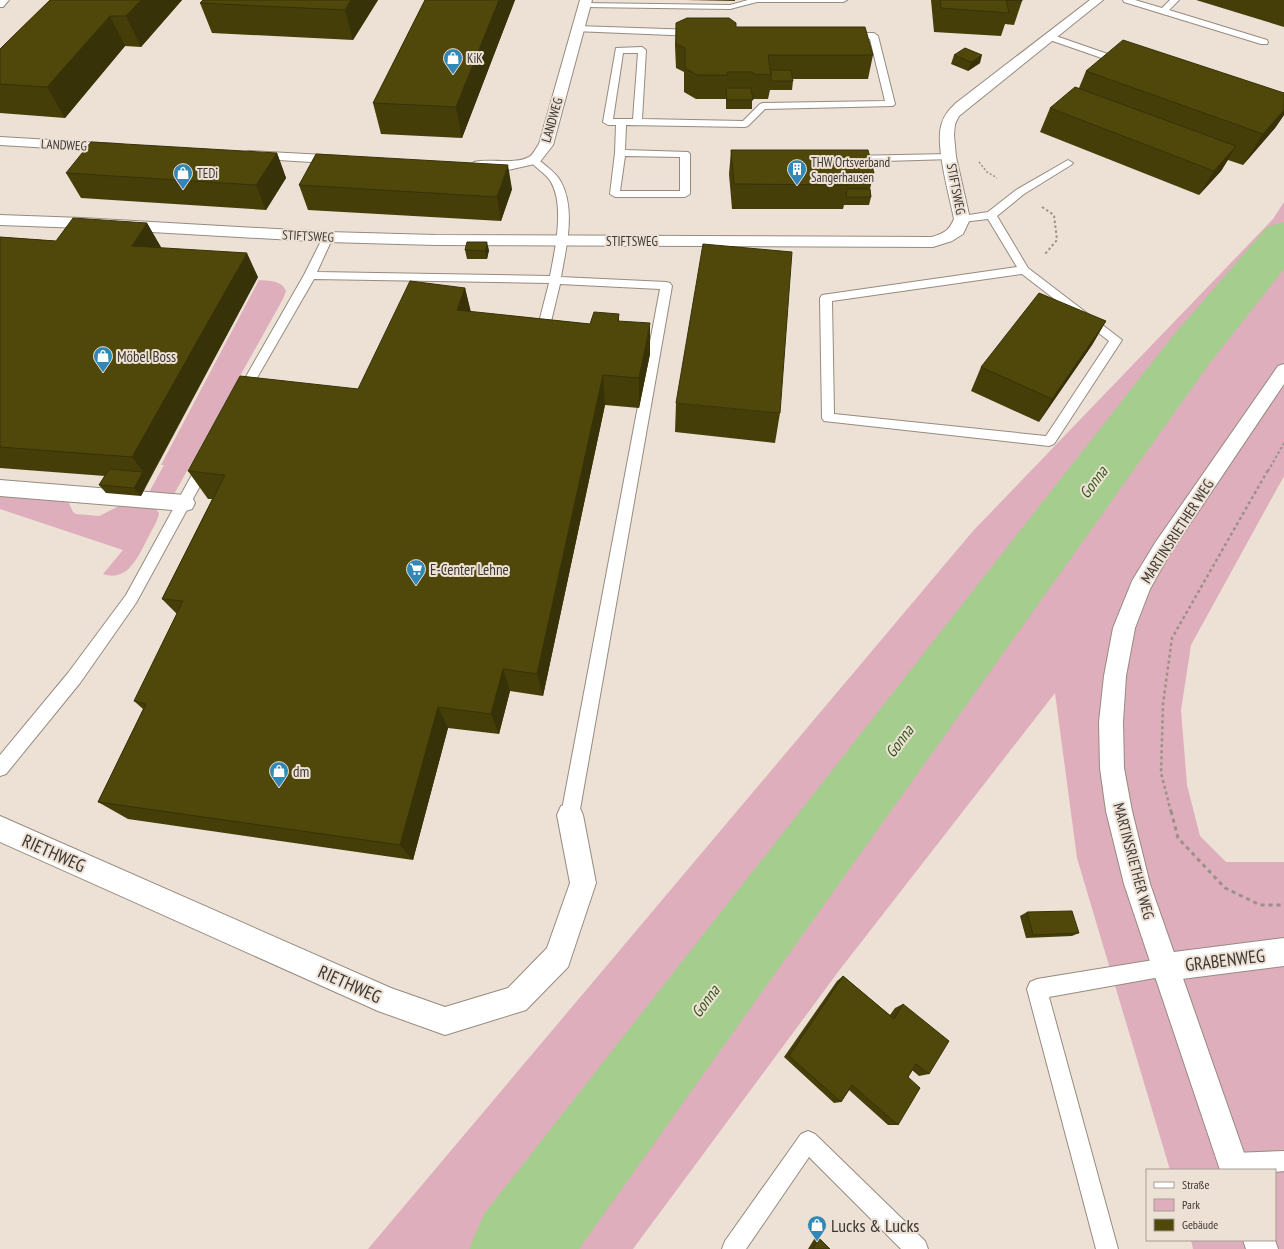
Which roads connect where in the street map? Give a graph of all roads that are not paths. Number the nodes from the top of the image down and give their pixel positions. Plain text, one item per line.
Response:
1 (5, 0) edge
2 (754, 0) edge
3 (843, 0) edge
4 (1097, 0) edge
5 (1127, 0) edge
6 (1175, 0) edge
7 (585, 2) edge
8 (0, 5) edge
9 (1163, 11) junction
10 (577, 29) junction
11 (703, 33) edge
12 (835, 36) edge
13 (1050, 37) junction
14 (1264, 42) dead end
15 (1132, 65) edge
16 (620, 122) junction
17 (637, 122) junction
18 (0, 141) edge
19 (131, 148) edge
20 (620, 153) junction
21 (234, 154) edge
22 (949, 156) junction
23 (357, 160) edge
24 (534, 160) junction
25 (839, 160) edge
26 (1068, 163) dead end
27 (468, 164) edge
28 (991, 215) junction
29 (962, 219) junction
30 (0, 220) edge
31 (328, 237) junction
32 (562, 240) junction
33 (1024, 270) junction
34 (310, 275) junction
35 (555, 280) junction
36 (543, 330) edge
37 (1284, 370) edge
38 (234, 409) edge
39 (210, 455) edge
40 (0, 488) edge
41 (185, 503) junction
42 (0, 768) edge
43 (570, 815) joint
44 (0, 829) edge
45 (1284, 952) edge
46 (1166, 967) junction
47 (1284, 1161) edge
48 (1234, 1167) edge
49 (733, 1249) edge
50 (917, 1249) edge
51 (1107, 1249) edge

1 - 8 lane
2 - 3 lane
2 - 7 lane
4 - 13 street, STIFTSWEG
5 - 9 lane
6 - 9 lane
7 - 10 street, LANDWEG
9 - 14 lane
10 - 11 lane
10 - 24 street, LANDWEG
12 - 17 lane
13 - 15 lane
13 - 22 street, STIFTSWEG
16 - 17 lane
16 - 17 lane
16 - 20 lane
18 - 19 street, LANDWEG
20 - 20 lane
21 - 23 street
22 - 25 lane
22 - 29 street, STIFTSWEG
24 - 27 street, LANDWEG
24 - 32 lane
26 - 28 lane
28 - 29 lane
28 - 33 lane
29 - 32 street, STIFTSWEG
30 - 31 street, STIFTSWEG
31 - 32 street, STIFTSWEG
31 - 34 lane
32 - 35 lane
33 - 33 lane
34 - 35 lane
34 - 38 lane
35 - 36 lane
35 - 43 lane
37 - 46 street, MARTINSRIETHER WEG
39 - 41 lane
40 - 41 street
41 - 42 lane
43 - 44 street, RIETHWEG
45 - 46 street, GRABENWEG
46 - 48 street, MARTINSRIETHER WEG
46 - 51 lane
47 - 48 lane
49 - 50 lane

